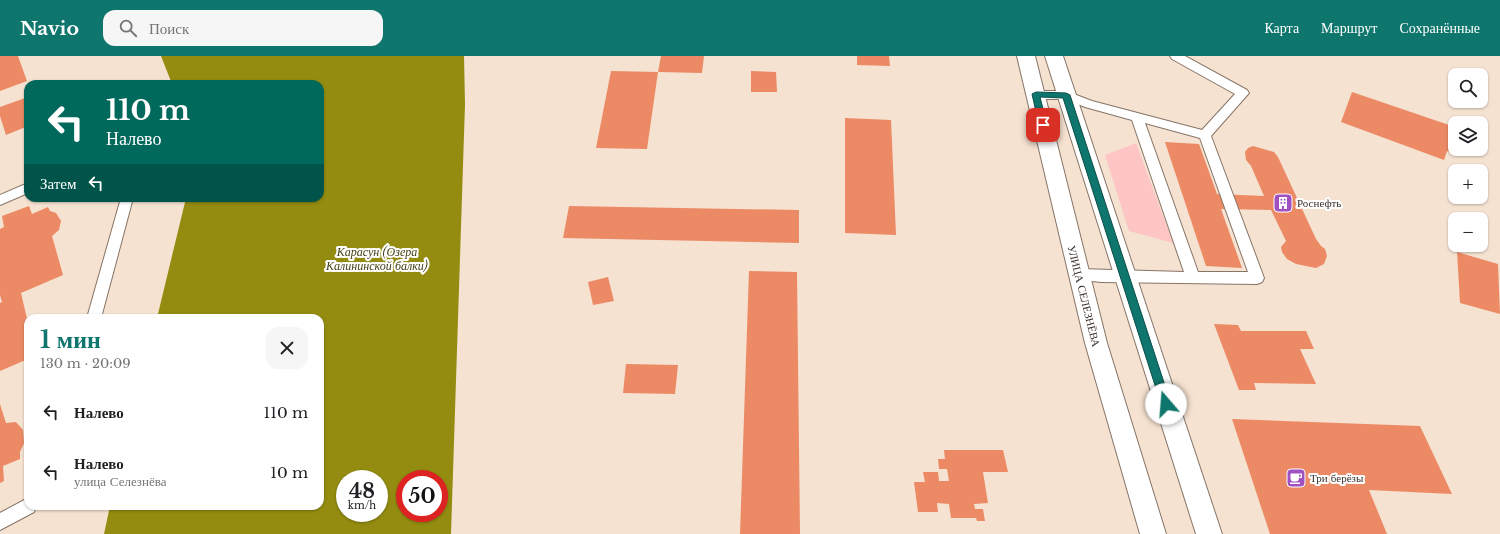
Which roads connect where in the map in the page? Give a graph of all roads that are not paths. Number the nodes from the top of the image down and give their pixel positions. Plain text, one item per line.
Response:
1 (1026, 56) edge
2 (1054, 56) edge
3 (1176, 56) edge
4 (1036, 94) junction
5 (1066, 95) junction
6 (1137, 117) junction
7 (1205, 135) junction
8 (24, 190) edge
9 (0, 200) edge
10 (126, 202) edge
11 (1078, 275) junction
12 (1192, 277) junction
13 (1126, 278) junction
14 (95, 314) edge
15 (24, 508) edge
16 (0, 522) edge
17 (1153, 534) edge
18 (1209, 534) edge

1 - 4 main road, УЛИЦА СЕЛЕЗНЁВА
2 - 5 main road
3 - 7 lane
4 - 5 lane
4 - 11 main road, УЛИЦА СЕЛЕЗНЁВА
5 - 6 lane
5 - 13 main road
6 - 7 lane
6 - 12 lane
7 - 12 lane
8 - 9 lane
10 - 14 lane
11 - 13 lane
11 - 17 main road, УЛИЦА СЕЛЕЗНЁВА
12 - 13 lane
13 - 18 main road
15 - 16 lane

